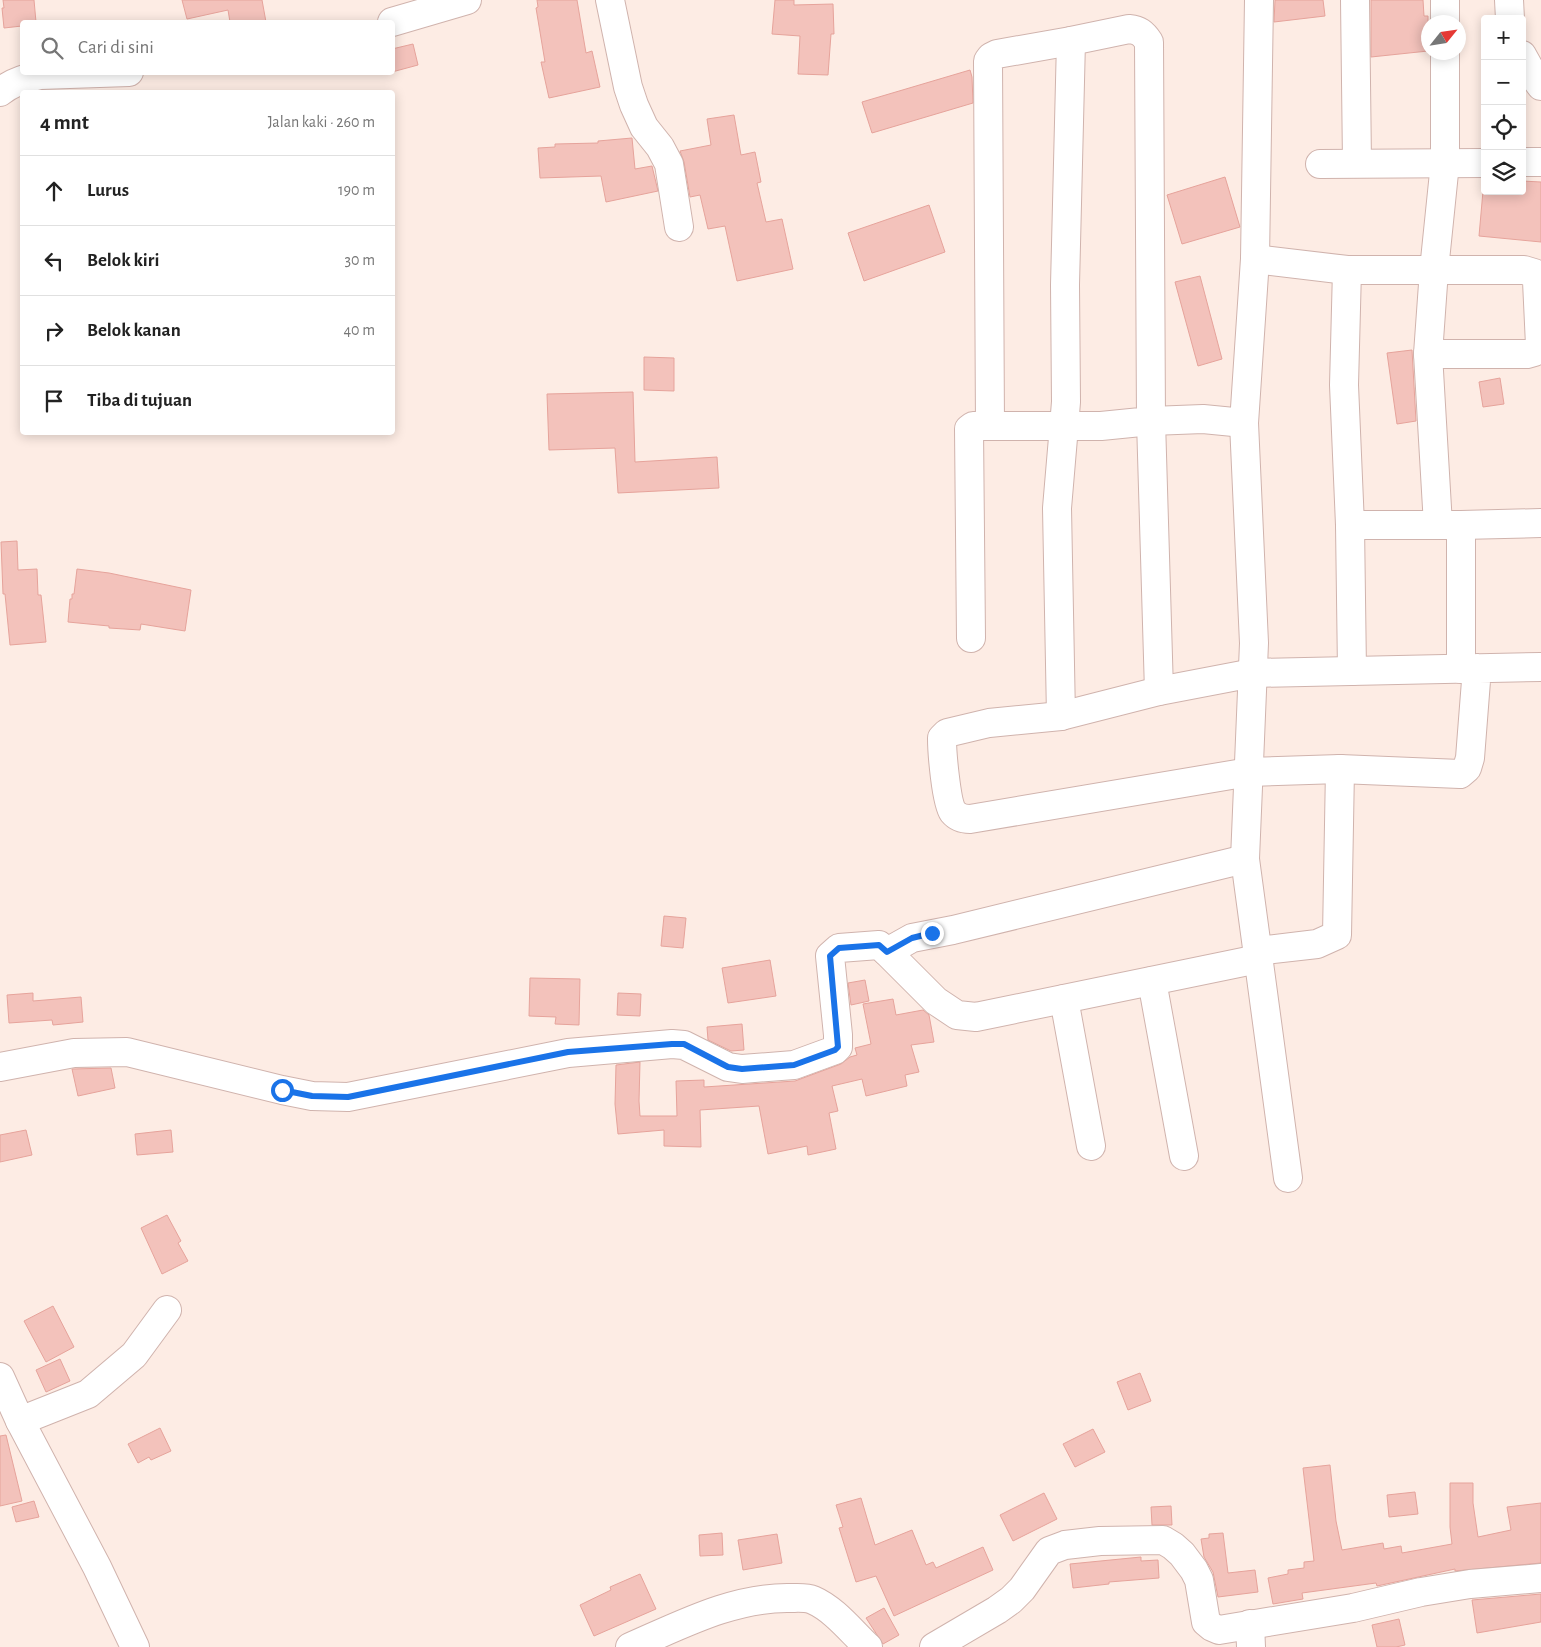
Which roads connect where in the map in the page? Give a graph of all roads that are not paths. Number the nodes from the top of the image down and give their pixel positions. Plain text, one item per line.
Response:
1 (467, 0) edge
2 (610, 0) edge
3 (1259, 0) edge
4 (1355, 0) edge
5 (1445, 0) edge
6 (1509, 0) edge
7 (1445, 15) edge
8 (1510, 15) edge
9 (395, 21) edge
10 (1071, 41) junction
11 (1445, 60) edge
12 (1525, 60) edge
13 (40, 75) edge
14 (1541, 86) edge
15 (0, 92) edge
16 (1526, 162) edge
17 (1540, 162) edge
18 (1357, 163) junction
19 (1444, 163) junction
20 (1481, 163) edge
21 (1320, 164) dead end
22 (679, 227) dead end
23 (1255, 259) junction
24 (1347, 270) junction
25 (1434, 270) junction
26 (1428, 354) junction
27 (1151, 421) junction
28 (1244, 423) junction
29 (990, 426) junction
30 (1064, 426) junction
31 (1541, 523) edge
32 (1350, 525) junction
33 (1450, 525) junction
34 (971, 638) dead end
35 (1541, 667) edge
36 (1469, 669) junction
37 (1352, 671) junction
38 (1253, 673) junction
39 (1159, 691) junction
40 (1061, 716) junction
41 (1340, 769) junction
42 (1249, 772) junction
43 (1245, 860) junction
44 (887, 952) junction
45 (1258, 955) junction
46 (1152, 981) junction
47 (1064, 999) junction
48 (0, 1067) edge
49 (1091, 1146) dead end
50 (1184, 1156) dead end
51 (1288, 1178) dead end
52 (167, 1310) dead end
53 (0, 1377) edge
54 (20, 1421) junction
55 (1541, 1578) edge
56 (1251, 1636) edge
57 (135, 1647) edge
58 (630, 1647) edge
59 (868, 1647) edge
60 (934, 1647) edge

1 - 9 street
2 - 22 street
3 - 23 street
4 - 18 street
5 - 7 street
6 - 8 street
10 - 27 street
10 - 29 street
10 - 30 street
11 - 19 street
12 - 14 street
13 - 15 street
16 - 17 street
18 - 19 street
18 - 21 street
19 - 20 street
19 - 25 street
23 - 24 street
23 - 28 street
24 - 25 street
24 - 32 street
25 - 26 street
25 - 26 street
26 - 33 street
27 - 28 street
27 - 30 street
27 - 39 street
28 - 38 street
29 - 30 street
29 - 34 street
30 - 40 street
31 - 33 street
32 - 33 street
32 - 37 street
33 - 36 street
35 - 36 street
36 - 37 street
36 - 41 street
37 - 38 street
38 - 39 street
38 - 42 street
39 - 40 street
40 - 42 street
41 - 42 street
41 - 45 street
42 - 43 street
43 - 44 street
43 - 45 street
44 - 47 street
44 - 48 street
45 - 46 street
45 - 51 street
46 - 47 street
46 - 50 street
47 - 49 street
52 - 54 street
53 - 54 street
54 - 57 street
55 - 56 street
56 - 60 street
58 - 59 street

